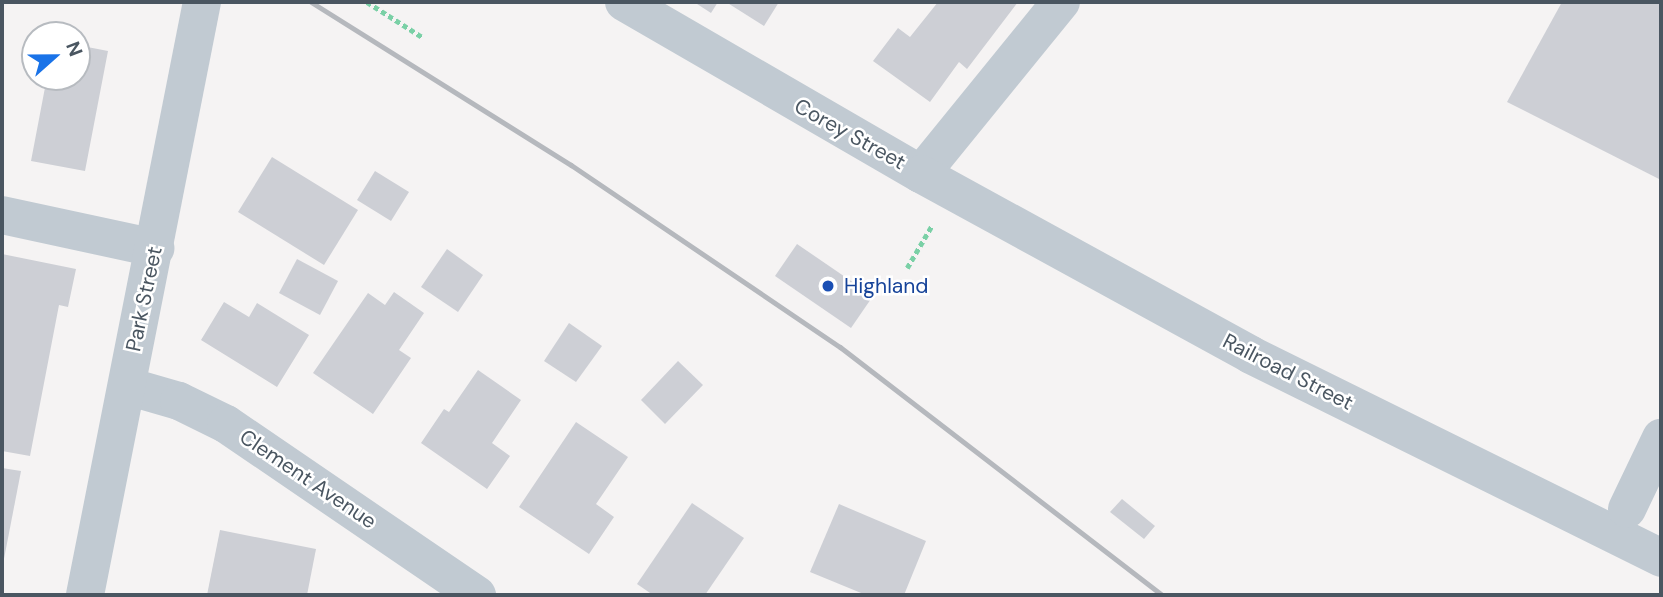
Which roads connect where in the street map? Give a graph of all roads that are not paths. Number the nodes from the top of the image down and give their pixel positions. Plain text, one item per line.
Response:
1 (624, 2) edge
2 (1061, 2) edge
3 (202, 4) edge
4 (921, 174) junction
5 (2, 215) edge
6 (155, 248) junction
7 (127, 386) junction
8 (1661, 438) edge
9 (1627, 509) dead end
10 (1661, 558) edge
11 (85, 595) edge
12 (478, 595) edge

1 - 4 street, Corey Street
2 - 4 street, Corey Street
3 - 6 street, Park Street
4 - 10 street, Railroad Street
5 - 6 street
6 - 7 street, Park Street
7 - 11 street, Park Street
7 - 12 street, Clement Avenue
8 - 9 street

